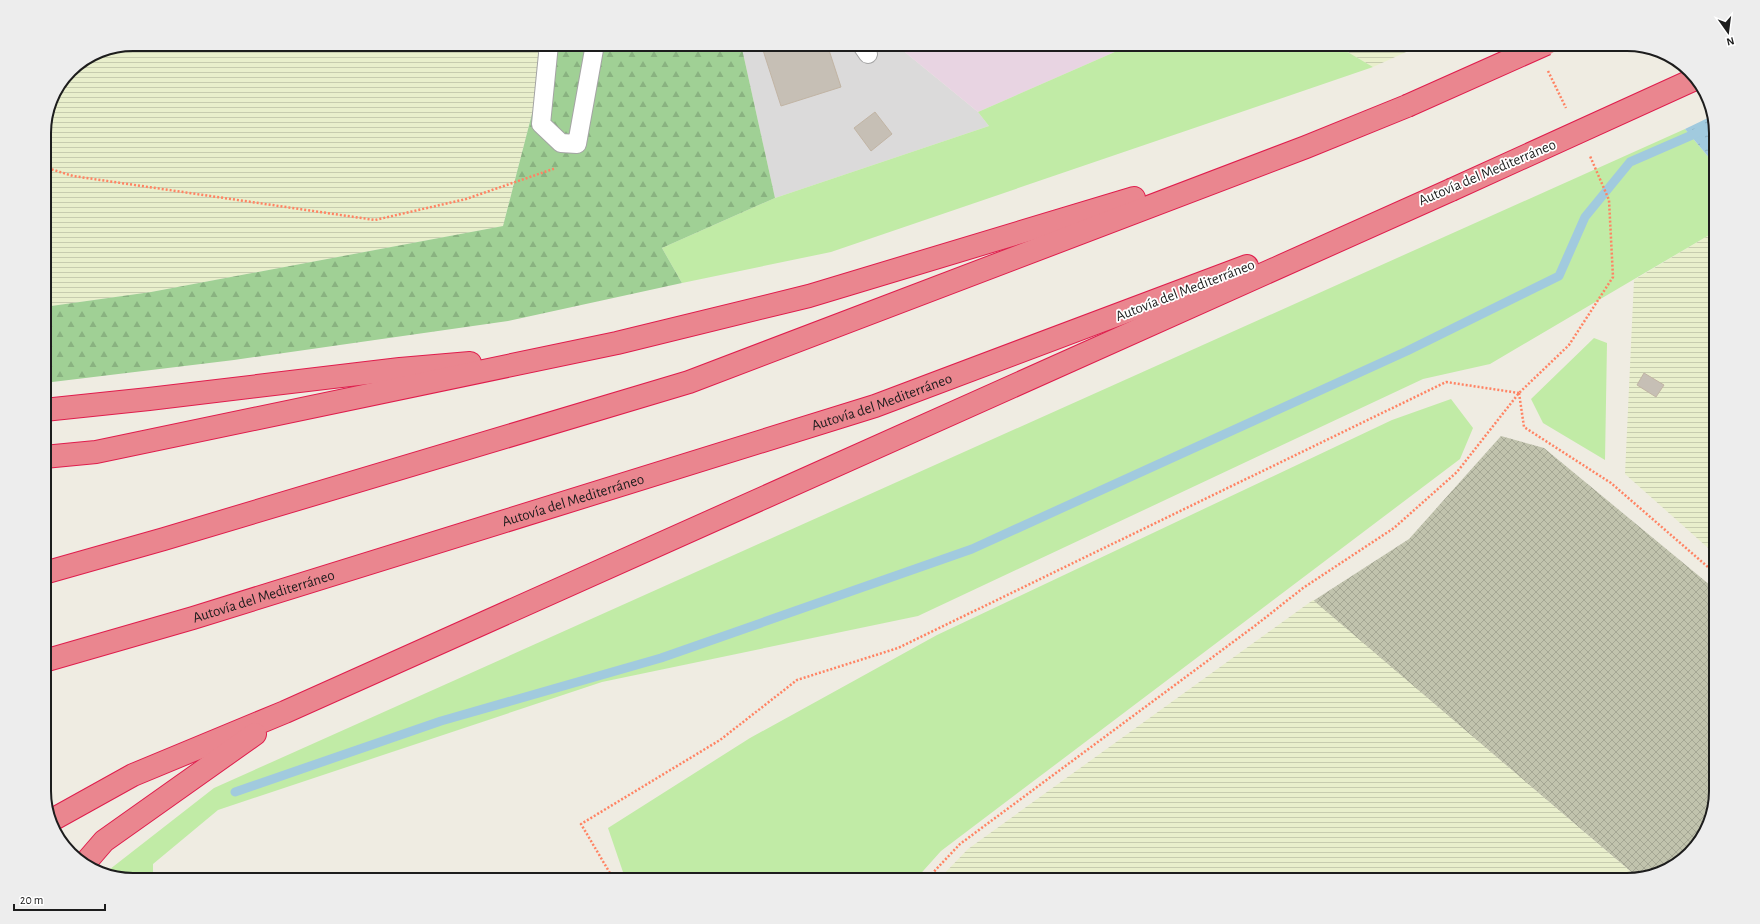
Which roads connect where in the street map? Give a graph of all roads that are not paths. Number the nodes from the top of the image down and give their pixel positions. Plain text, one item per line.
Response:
1 (548, 51) edge
2 (594, 51) edge
3 (1530, 51) edge
4 (1690, 81) edge
5 (1306, 147) junction
6 (1451, 190) junction
7 (524, 363) junction
8 (51, 409) edge
9 (51, 456) edge
10 (51, 571) edge
11 (51, 659) edge
12 (285, 712) junction
13 (55, 818) edge
14 (88, 859) edge

1 - 2 lane
3 - 5 highway, bridge
4 - 6 highway, Autovía del Mediterráneo, bridge
5 - 7 highway
5 - 10 highway
6 - 11 highway, Autovía del Mediterráneo
6 - 12 highway
7 - 8 highway
7 - 9 highway
12 - 13 highway
12 - 14 highway

